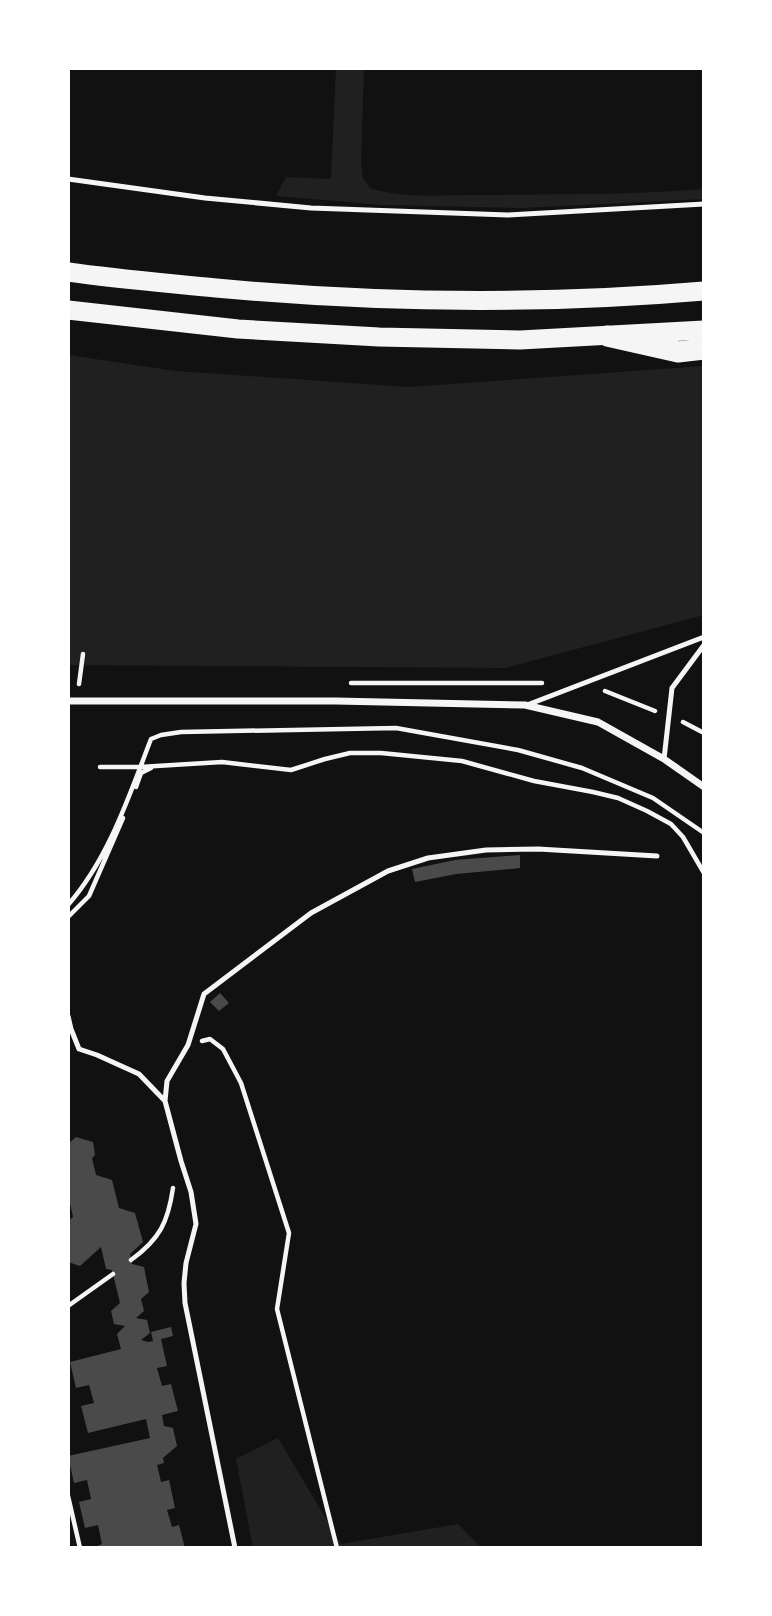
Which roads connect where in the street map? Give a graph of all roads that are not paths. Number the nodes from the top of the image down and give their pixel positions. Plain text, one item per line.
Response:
1 (68, 179) edge
2 (704, 204) edge
3 (68, 271) edge
4 (704, 291) edge
5 (68, 310) edge
6 (704, 330) edge
7 (607, 336) junction
8 (704, 349) edge
9 (704, 637) edge
10 (704, 645) edge
11 (68, 701) edge
12 (525, 705) junction
13 (664, 759) junction
14 (704, 787) edge
15 (657, 856) dead end
16 (68, 1016) edge
17 (165, 1101) junction
18 (235, 1548) edge

1 - 2 lane
3 - 4 highway
5 - 7 highway
6 - 7 highway
7 - 8 highway
9 - 12 lane
10 - 13 lane
11 - 12 street
12 - 13 street
13 - 14 street
15 - 17 lane
16 - 17 lane
17 - 18 lane

